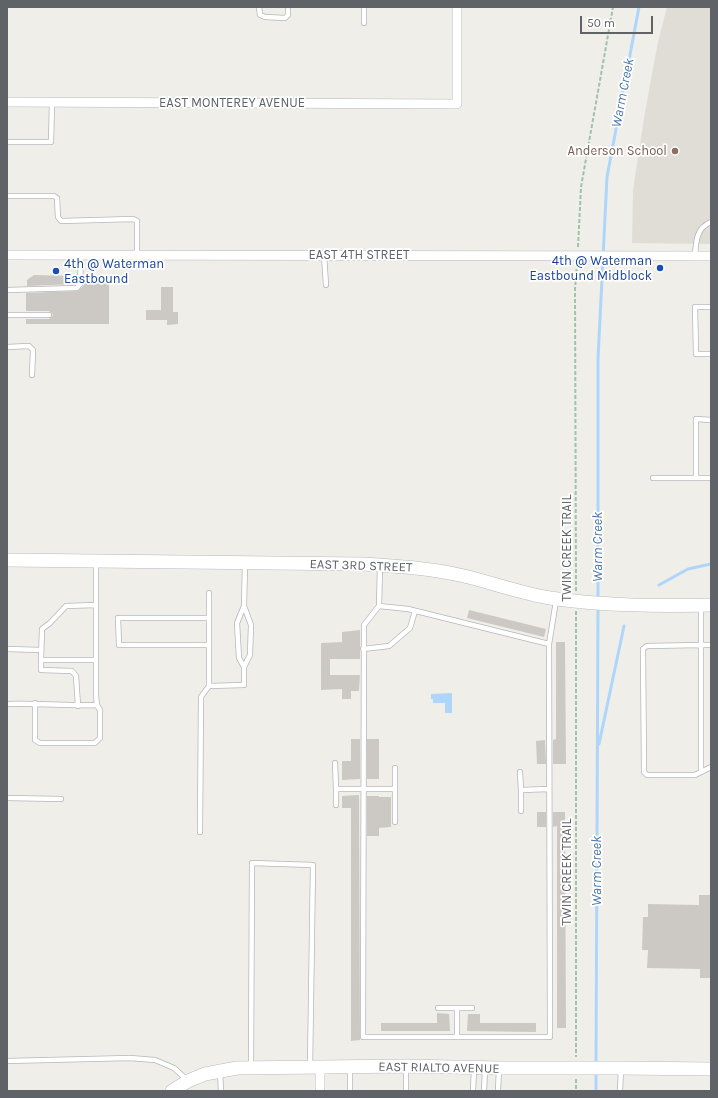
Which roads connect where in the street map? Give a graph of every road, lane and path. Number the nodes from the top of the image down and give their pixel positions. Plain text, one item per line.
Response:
1 (259, 7) edge
2 (364, 7) edge
3 (457, 7) edge
4 (613, 7) edge
5 (288, 10) dead end
6 (364, 23) dead end
7 (7, 102) edge
8 (52, 102) junction
9 (7, 142) edge
10 (7, 196) edge
11 (711, 222) edge
12 (7, 255) edge
13 (81, 255) junction
14 (137, 255) junction
15 (324, 255) junction
16 (577, 255) junction
17 (695, 256) junction
18 (711, 256) edge
19 (326, 285) dead end
20 (7, 290) edge
21 (711, 307) edge
22 (7, 315) edge
23 (49, 315) dead end
24 (7, 347) edge
25 (711, 354) edge
26 (32, 375) dead end
27 (711, 420) edge
28 (653, 478) dead end
29 (696, 478) junction
30 (711, 478) edge
31 (7, 560) edge
32 (96, 561) junction
33 (245, 563) junction
34 (380, 565) junction
35 (210, 593) dead end
36 (556, 599) junction
37 (579, 602) junction
38 (96, 605) junction
39 (244, 606) junction
40 (379, 606) junction
41 (706, 606) edge
42 (415, 611) junction
43 (210, 618) junction
44 (549, 644) junction
45 (210, 645) junction
46 (701, 645) junction
47 (711, 645) edge
48 (363, 648) junction
49 (7, 649) edge
50 (41, 650) junction
51 (41, 660) junction
52 (95, 660) junction
53 (244, 667) junction
54 (209, 686) junction
55 (35, 703) junction
56 (7, 704) edge
57 (96, 705) junction
58 (78, 706) junction
59 (335, 763) dead end
60 (395, 768) dead end
61 (711, 768) edge
62 (520, 772) dead end
63 (701, 772) junction
64 (336, 789) junction
65 (363, 789) junction
66 (395, 789) junction
67 (549, 789) junction
68 (521, 790) junction
69 (7, 798) edge
70 (61, 799) dead end
71 (336, 805) dead end
72 (521, 811) dead end
73 (395, 822) dead end
74 (200, 832) dead end
75 (438, 1008) dead end
76 (457, 1008) junction
77 (472, 1008) dead end
78 (457, 1037) junction
79 (7, 1061) edge
80 (406, 1066) junction
81 (251, 1067) junction
82 (315, 1067) junction
83 (350, 1067) junction
84 (479, 1068) junction
85 (499, 1068) junction
86 (577, 1068) junction
87 (617, 1068) junction
88 (711, 1069) edge
89 (220, 1070) junction
90 (188, 1081) junction
91 (172, 1091) edge
92 (221, 1091) edge
93 (320, 1091) edge
94 (350, 1091) edge
95 (406, 1091) edge
96 (473, 1091) edge
97 (484, 1091) edge
98 (498, 1091) edge
99 (576, 1091) edge
100 (620, 1091) edge

1 - 5 lane
2 - 6 lane
3 - 8 street, EAST MONTEREY AVENUE
4 - 16 path, TWIN CREEK TRAIL
7 - 8 street, EAST MONTEREY AVENUE
8 - 9 lane
10 - 14 lane
11 - 17 lane
12 - 13 street, EAST 4TH STREET
13 - 14 street, EAST 4TH STREET
13 - 20 lane
14 - 15 street, EAST 4TH STREET
15 - 16 street, EAST 4TH STREET
15 - 19 lane
16 - 17 street, EAST 4TH STREET
16 - 37 path, TWIN CREEK TRAIL
17 - 18 street, EAST 4TH STREET
21 - 25 lane
22 - 23 lane
24 - 26 lane
27 - 29 lane
28 - 29 lane
29 - 30 lane
31 - 32 main road, EAST 3RD STREET
32 - 33 main road, EAST 3RD STREET
32 - 38 lane
33 - 34 main road, EAST 3RD STREET
33 - 39 lane
34 - 36 main road, EAST 3RD STREET
34 - 40 lane
35 - 43 lane
36 - 37 main road, EAST 3RD STREET
36 - 44 lane
37 - 41 main road, EAST 3RD STREET
37 - 86 path, TWIN CREEK TRAIL
38 - 50 lane
38 - 52 lane
39 - 53 lane
39 - 53 lane
40 - 42 lane
40 - 48 lane
41 - 46 lane
42 - 44 lane
42 - 48 lane
43 - 45 lane
43 - 45 lane
44 - 67 lane
45 - 54 lane
46 - 47 lane
46 - 63 lane
46 - 63 lane
48 - 65 lane
49 - 50 lane
50 - 51 lane
51 - 52 lane
51 - 58 lane
52 - 57 lane
53 - 54 lane
54 - 74 lane
55 - 56 lane
55 - 57 lane
55 - 58 lane
57 - 58 lane
59 - 64 lane
60 - 66 lane
61 - 63 lane
62 - 68 lane
64 - 65 lane
64 - 71 lane
65 - 66 lane
65 - 78 lane
66 - 73 lane
67 - 68 lane
67 - 78 lane
68 - 72 lane
69 - 70 lane
75 - 76 lane
76 - 77 lane
76 - 78 lane
79 - 90 lane
80 - 83 main road, EAST RIALTO AVENUE
80 - 84 main road, EAST RIALTO AVENUE
80 - 95 lane
81 - 82 main road, EAST RIALTO AVENUE
81 - 82 lane
81 - 89 main road, EAST RIALTO AVENUE
82 - 83 main road, EAST RIALTO AVENUE
82 - 93 street
83 - 94 lane
84 - 85 main road, EAST RIALTO AVENUE
84 - 96 lane
84 - 97 lane
85 - 86 main road, EAST RIALTO AVENUE
85 - 98 lane
86 - 87 main road, EAST RIALTO AVENUE
86 - 99 path, TWIN CREEK TRAIL
87 - 88 main road, EAST RIALTO AVENUE
87 - 100 lane
89 - 90 main road, EAST RIALTO AVENUE
89 - 92 lane
90 - 91 main road, EAST RIALTO AVENUE

